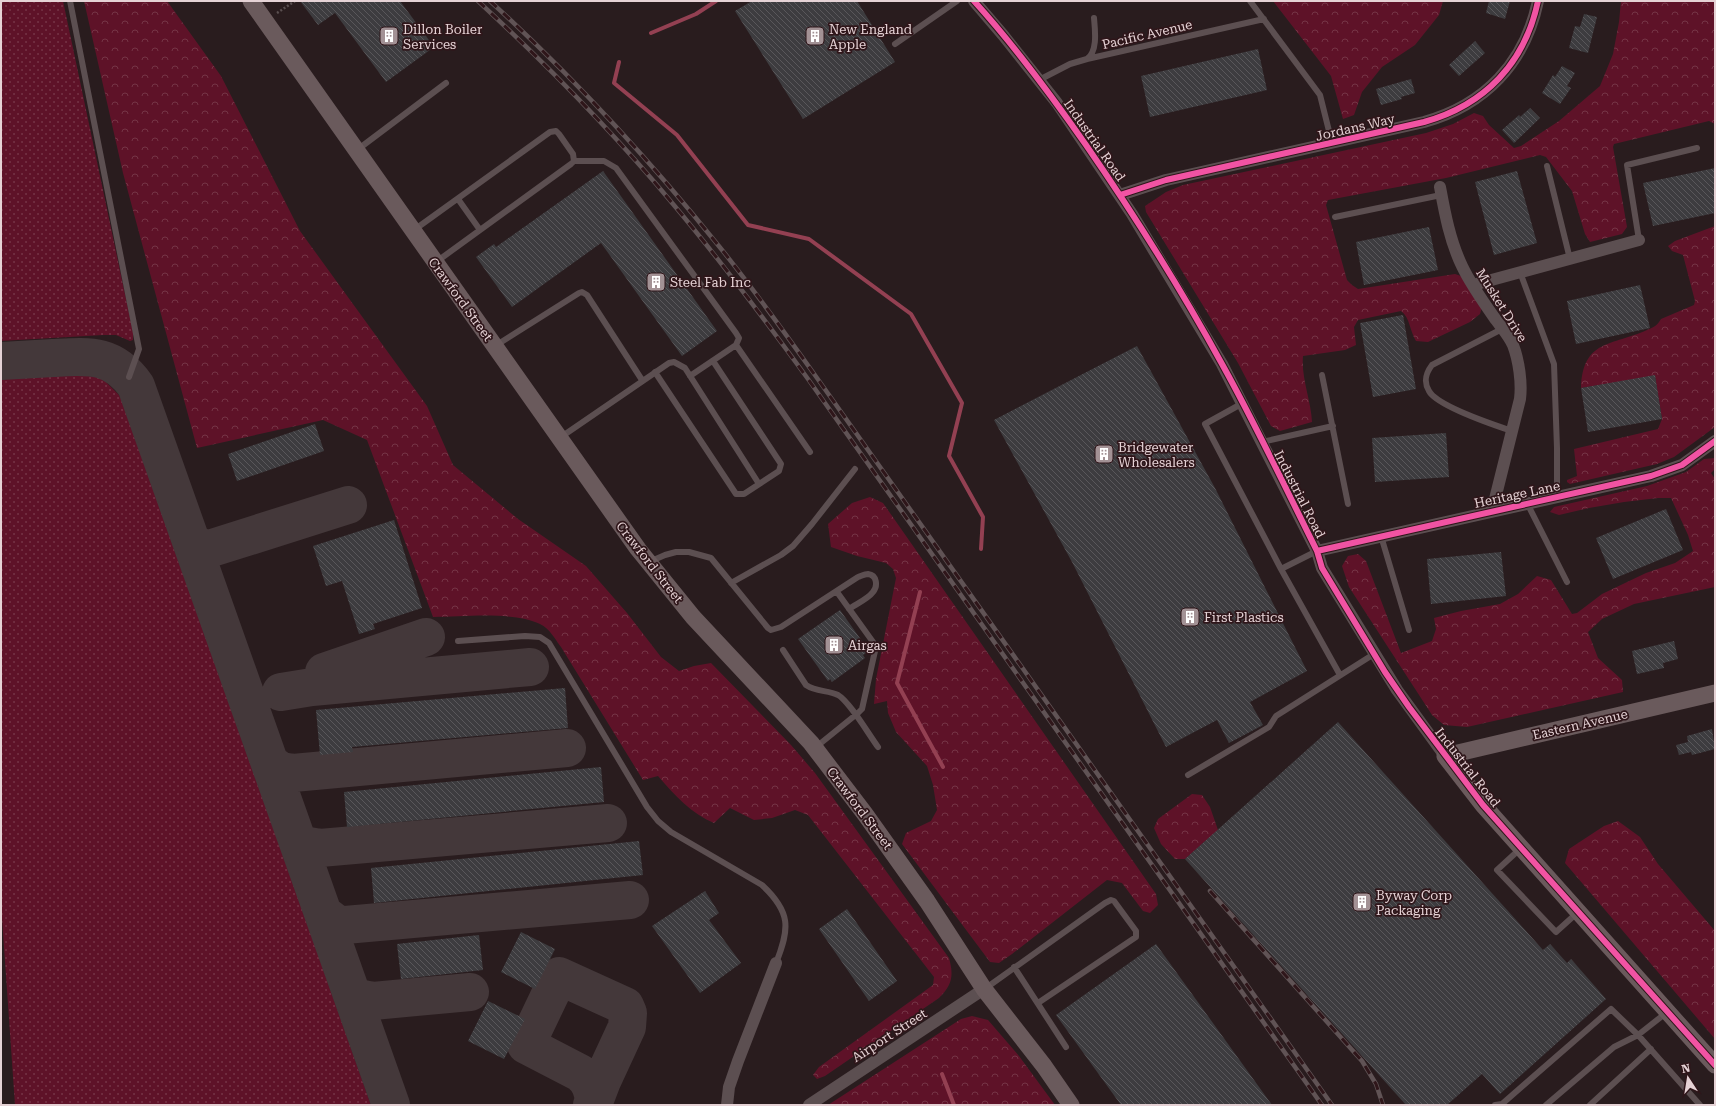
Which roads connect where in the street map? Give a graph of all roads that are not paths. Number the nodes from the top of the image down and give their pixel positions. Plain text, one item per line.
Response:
1 (70, 1) edge
2 (251, 1) edge
3 (957, 1) edge
4 (974, 1) edge
5 (1250, 1) edge
6 (1538, 1) edge
7 (1094, 18) dead end
8 (1264, 19) junction
9 (895, 44) dead end
10 (1087, 59) junction
11 (1039, 80) junction
12 (446, 83) dead end
13 (1332, 143) junction
14 (1697, 148) dead end
15 (356, 151) junction
16 (574, 160) junction
17 (1547, 166) dead end
18 (1440, 191) joint
19 (1120, 196) junction
20 (458, 199) junction
21 (1335, 217) dead end
22 (480, 230) junction
23 (412, 231) junction
24 (1639, 240) joint
25 (1570, 259) junction
26 (435, 263) junction
27 (1520, 272) junction
28 (1473, 285) junction
29 (1502, 329) junction
30 (736, 345) junction
31 (495, 346) junction
32 (712, 361) junction
33 (655, 372) junction
34 (1322, 375) dead end
35 (690, 376) junction
36 (130, 377) dead end
37 (642, 380) junction
38 (1243, 403) junction
39 (1333, 426) junction
40 (1512, 431) junction
41 (559, 438) junction
42 (1715, 441) edge
43 (1262, 442) junction
44 (810, 452) dead end
45 (855, 469) dead end
46 (759, 484) junction
47 (1557, 497) junction
48 (1527, 503) junction
49 (1348, 504) dead end
50 (1492, 511) junction
51 (1380, 536) junction
52 (1317, 551) junction
53 (648, 563) junction
54 (1281, 569) junction
55 (1567, 582) dead end
56 (731, 583) junction
57 (837, 592) junction
58 (849, 609) junction
59 (1409, 630) dead end
60 (458, 641) dead end
61 (783, 650) dead end
62 (1374, 654) junction
63 (1340, 675) junction
64 (1715, 693) edge
65 (855, 715) junction
66 (878, 747) dead end
67 (814, 748) junction
68 (1445, 756) junction
69 (1188, 775) dead end
70 (1521, 848) junction
71 (1578, 912) junction
72 (776, 963) joint
73 (1014, 967) junction
74 (984, 989) junction
75 (1038, 1003) junction
76 (1668, 1012) junction
77 (1638, 1035) junction
78 (1066, 1047) dead end
79 (1651, 1049) junction
80 (1715, 1064) edge
81 (727, 1105) edge
82 (809, 1105) edge
83 (1071, 1105) edge
84 (1495, 1105) edge
85 (1546, 1105) edge
86 (1590, 1105) edge
87 (1700, 1105) edge

1 - 36 lane
2 - 15 main road, Crawford Street
3 - 9 lane
4 - 11 street, Industrial Road
5 - 8 lane
6 - 13 street, Jordans Way
7 - 10 lane
8 - 10 lane, Pacific Avenue
8 - 13 lane
10 - 11 lane, Pacific Avenue
11 - 19 street, Industrial Road
12 - 15 lane
13 - 19 street, Jordans Way
14 - 24 lane
15 - 23 main road, Crawford Street
16 - 20 lane
16 - 22 lane
16 - 30 lane
17 - 25 lane
18 - 21 lane
18 - 28 street, Musket Drive
19 - 38 street, Industrial Road
20 - 22 lane
20 - 23 lane
22 - 26 lane
23 - 26 main road, Crawford Street
24 - 25 street
25 - 27 street
26 - 31 main road, Crawford Street
27 - 28 street
27 - 47 lane
28 - 29 street, Musket Drive
29 - 40 street, Musket Drive
29 - 40 lane
30 - 32 lane
30 - 44 lane
31 - 37 lane
31 - 41 main road, Crawford Street
32 - 35 lane
32 - 46 lane
33 - 35 lane
33 - 37 lane
33 - 46 lane
34 - 39 lane
35 - 46 lane
37 - 41 lane
38 - 43 street, Industrial Road
38 - 54 lane
39 - 43 lane
39 - 49 lane
40 - 50 street, Musket Drive
41 - 53 main road, Crawford Street
42 - 47 street, Heritage Lane
43 - 52 street, Industrial Road
45 - 56 lane
47 - 48 street, Heritage Lane
48 - 50 street, Heritage Lane
48 - 55 lane
50 - 51 street, Heritage Lane
51 - 52 street, Heritage Lane
51 - 59 lane
52 - 54 lane
52 - 62 street, Industrial Road
53 - 56 lane
53 - 67 main road, Crawford Street
54 - 63 lane
56 - 57 lane
57 - 58 lane
57 - 58 lane
58 - 65 lane
60 - 72 lane
61 - 65 lane
62 - 63 lane
62 - 68 street, Industrial Road
63 - 69 lane
64 - 68 main road, Eastern Avenue
65 - 66 lane
65 - 67 lane
67 - 74 main road, Crawford Street
68 - 70 main road, Industrial Road
70 - 71 main road, Industrial Road
70 - 71 lane
71 - 76 main road, Industrial Road
72 - 81 street
73 - 74 lane
73 - 75 lane
73 - 75 lane
74 - 82 street, Airport Street
74 - 83 main road, Crawford Street
75 - 78 lane
76 - 77 lane
76 - 80 main road, Industrial Road
77 - 79 lane
77 - 84 lane
77 - 85 lane
79 - 86 lane
79 - 87 lane

